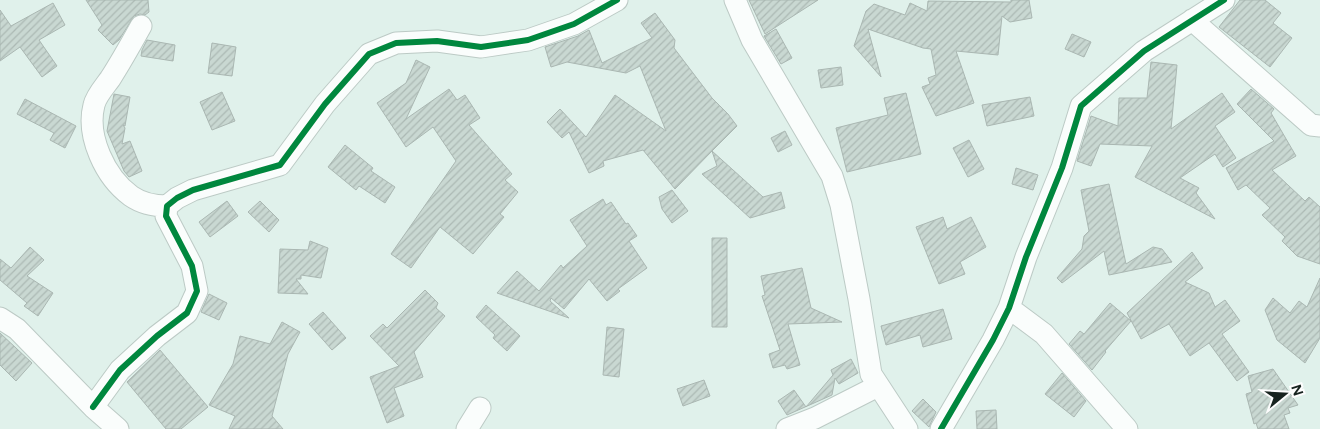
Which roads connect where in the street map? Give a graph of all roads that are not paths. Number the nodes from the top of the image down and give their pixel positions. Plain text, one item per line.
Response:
1 (617, 0) edge
2 (735, 0) edge
3 (1224, 0) edge
4 (1192, 20) junction
5 (141, 26) dead end
6 (1320, 126) edge
7 (167, 206) junction
8 (1009, 308) junction
9 (0, 318) edge
10 (878, 386) junction
11 (93, 407) junction
12 (480, 408) dead end
13 (118, 429) edge
14 (467, 429) edge
15 (787, 429) edge
16 (907, 429) edge
17 (941, 429) edge
18 (1127, 429) edge

1 - 7 street
2 - 10 street
3 - 4 street
4 - 6 street
4 - 8 street
5 - 7 street
7 - 11 street
8 - 17 street
8 - 18 street
9 - 11 street
10 - 15 street
10 - 16 street
11 - 13 street
12 - 14 street

